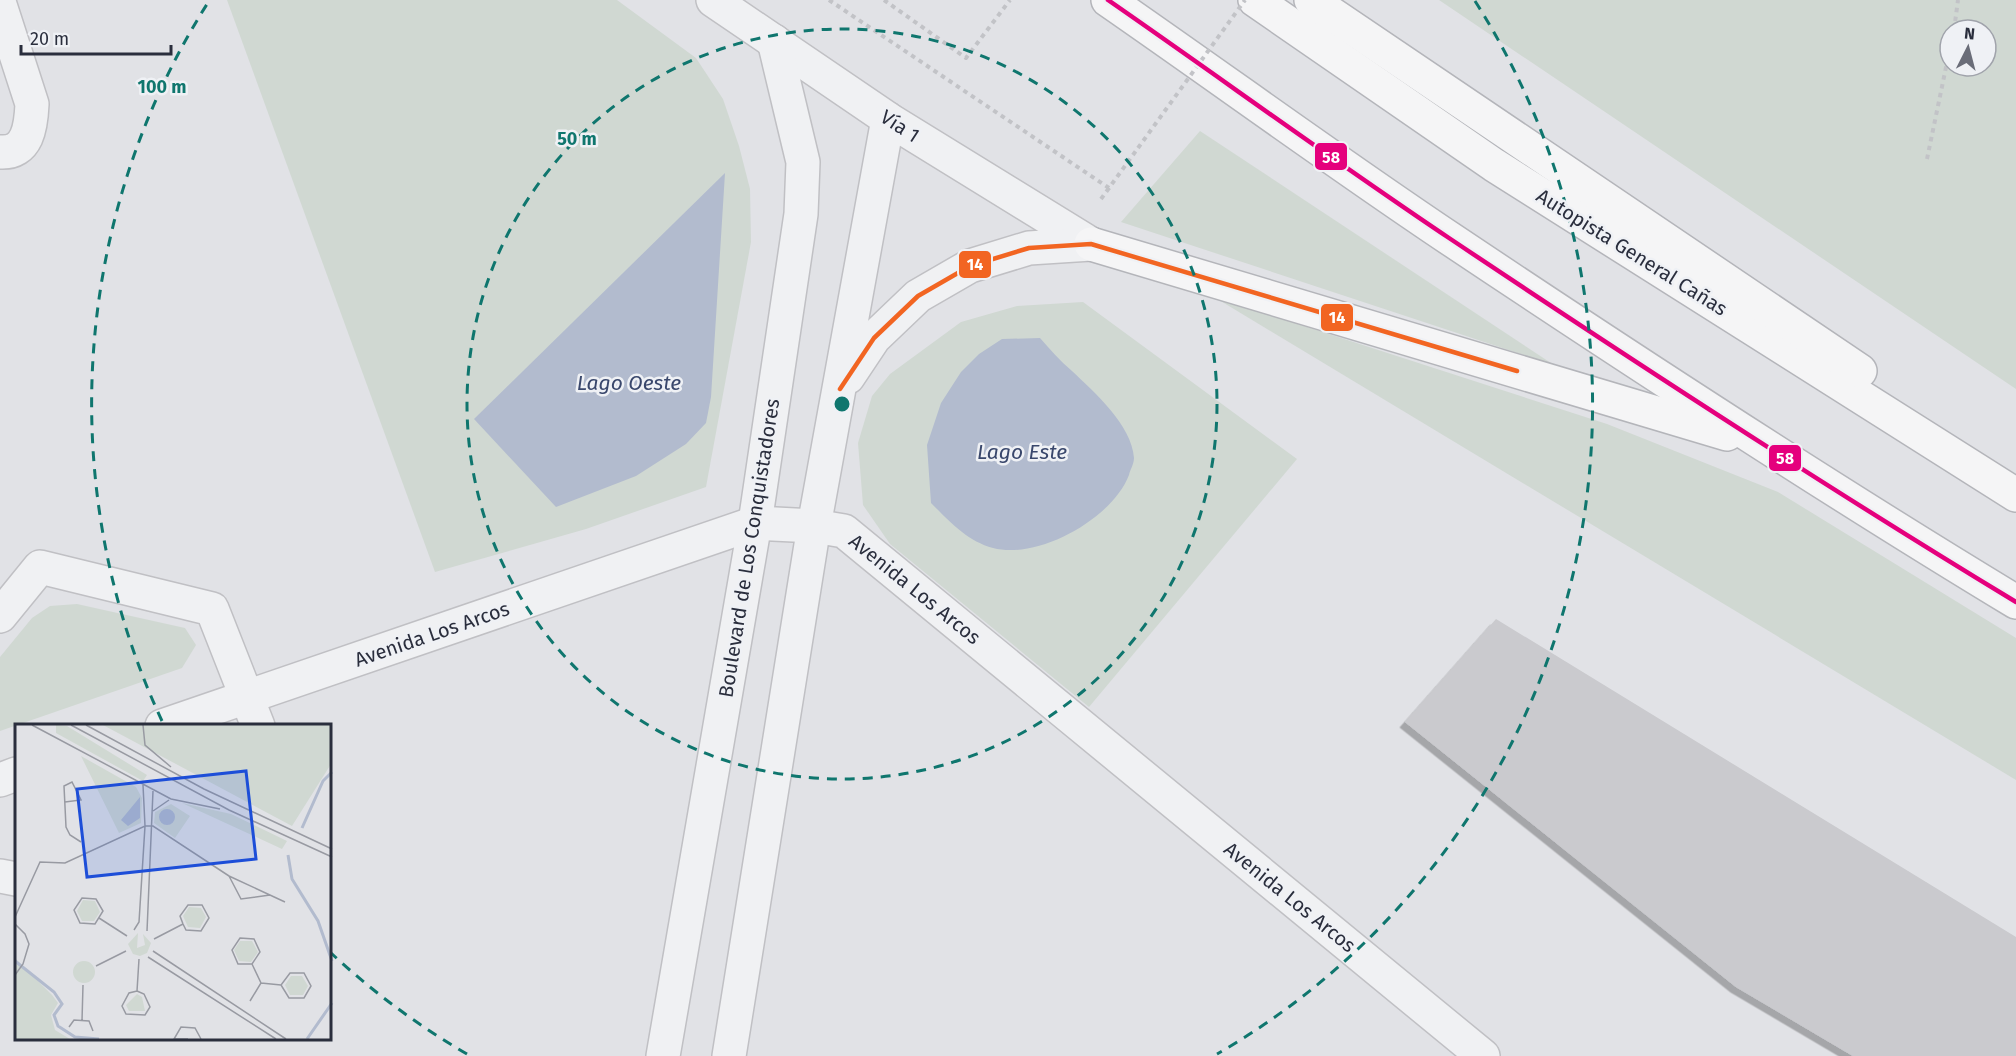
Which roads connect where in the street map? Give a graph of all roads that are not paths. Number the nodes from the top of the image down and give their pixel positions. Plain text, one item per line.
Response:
1 (714, 0) edge
2 (1108, 0) edge
3 (1255, 0) edge
4 (1311, 0) edge
5 (0, 5) edge
6 (774, 41) junction
7 (888, 118) junction
8 (0, 153) edge
9 (1091, 244) junction
10 (840, 389) junction
11 (1761, 444) junction
12 (2016, 476) edge
13 (2016, 495) edge
14 (755, 522) junction
15 (814, 526) junction
16 (2016, 602) edge
17 (0, 616) edge
18 (253, 712) edge
19 (175, 724) edge
20 (15, 774) edge
21 (0, 780) edge
22 (0, 876) edge
23 (15, 879) edge
24 (663, 1056) edge
25 (729, 1056) edge
26 (1483, 1056) edge

1 - 6 street, Vía 1
2 - 11 highway
3 - 13 highway, Autopista General Cañas
4 - 12 highway
5 - 8 street
6 - 7 street, Vía 1
6 - 14 street, Boulevard de Los Conquistadores
7 - 9 street, Vía 1
7 - 10 street
9 - 10 street
9 - 11 highway
10 - 15 street
11 - 16 highway
14 - 15 street, Avenida Los Arcos
14 - 18 street, Avenida Los Arcos
14 - 24 street, Boulevard de Los Conquistadores
15 - 25 street
15 - 26 street, Avenida Los Arcos
17 - 18 street
18 - 19 street, Avenida Los Arcos
20 - 21 street
22 - 23 street

